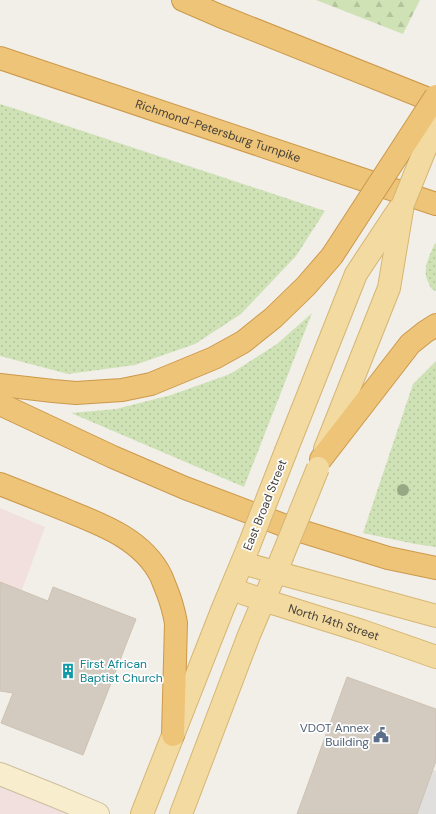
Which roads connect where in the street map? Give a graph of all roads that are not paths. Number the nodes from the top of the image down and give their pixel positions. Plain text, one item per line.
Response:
1 (175, 0) edge
2 (183, 0) edge
3 (220, 16) junction
4 (0, 58) edge
5 (436, 96) edge
6 (436, 102) edge
7 (436, 122) edge
8 (403, 204) junction
9 (436, 204) edge
10 (436, 325) edge
11 (0, 384) edge
12 (0, 404) edge
13 (319, 464) junction
14 (0, 484) edge
15 (245, 555) junction
16 (279, 564) junction
17 (436, 568) edge
18 (231, 589) junction
19 (263, 600) junction
20 (436, 616) edge
21 (436, 657) edge
22 (173, 735) junction
23 (0, 774) edge
24 (98, 814) edge
25 (142, 814) edge
26 (180, 814) edge

1 - 3 highway
2 - 3 highway
3 - 6 highway
4 - 9 highway, Richmond-Petersburg Turnpike
5 - 11 highway, bridge
7 - 8 main road, East Broad Street, bridge
8 - 13 main road, East Broad Street
8 - 15 main road, East Broad Street, bridge
10 - 13 highway
12 - 17 highway
13 - 16 main road, East Broad Street, bridge
14 - 22 highway
15 - 16 main road
15 - 18 main road, East Broad Street
16 - 19 main road, East Broad Street
16 - 20 main road
18 - 19 main road, North 14th Street
18 - 22 main road, East Broad Street
19 - 21 main road, North 14th Street
19 - 26 main road, East Broad Street
22 - 25 main road, East Broad Street
23 - 24 street

